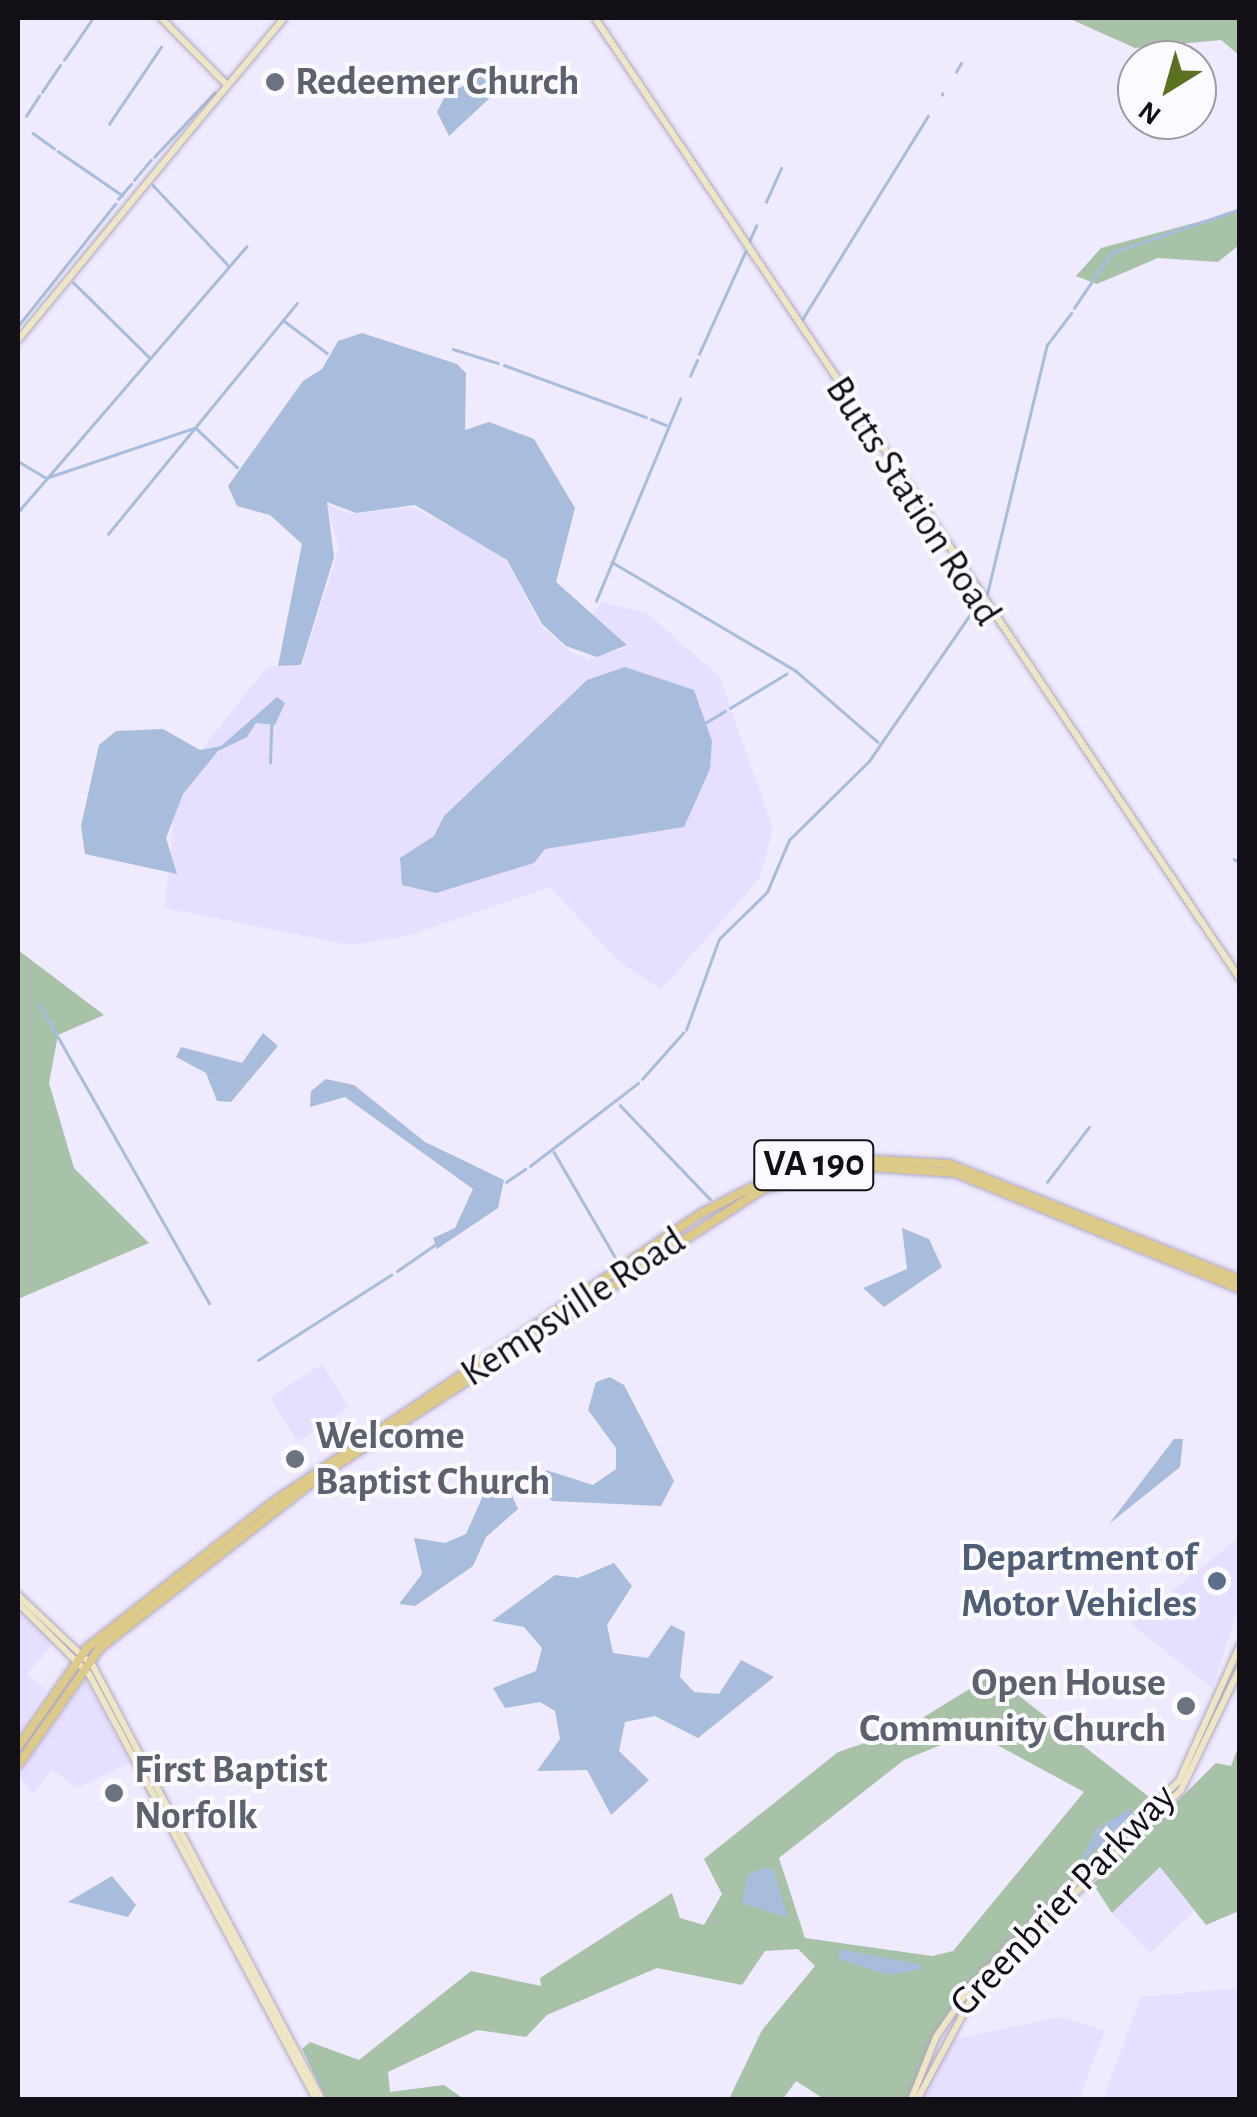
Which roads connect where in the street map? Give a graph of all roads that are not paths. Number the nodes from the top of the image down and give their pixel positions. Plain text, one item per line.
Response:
1 (161, 18) edge
2 (284, 18) edge
3 (595, 18) edge
4 (228, 86) junction
5 (18, 340) edge
6 (1240, 979) edge
7 (1240, 1280) edge
8 (1240, 1289) edge
9 (18, 1599) edge
10 (1240, 1646) edge
11 (83, 1659) junction
12 (1240, 1668) edge
13 (18, 1748) edge
14 (18, 1765) edge
15 (319, 2100) edge
16 (914, 2100) edge

1 - 4 main road
2 - 4 main road
3 - 6 main road, Butts Station Road
4 - 5 main road
7 - 11 main road, Kempsville Road / VA 190
8 - 11 main road, Kempsville Road / VA 190
9 - 11 main road
10 - 16 main road, Greenbrier Parkway
11 - 13 main road, Kempsville Road / VA 190
11 - 14 main road, Kempsville Road / VA 190
11 - 15 main road
12 - 16 main road, Greenbrier Parkway

